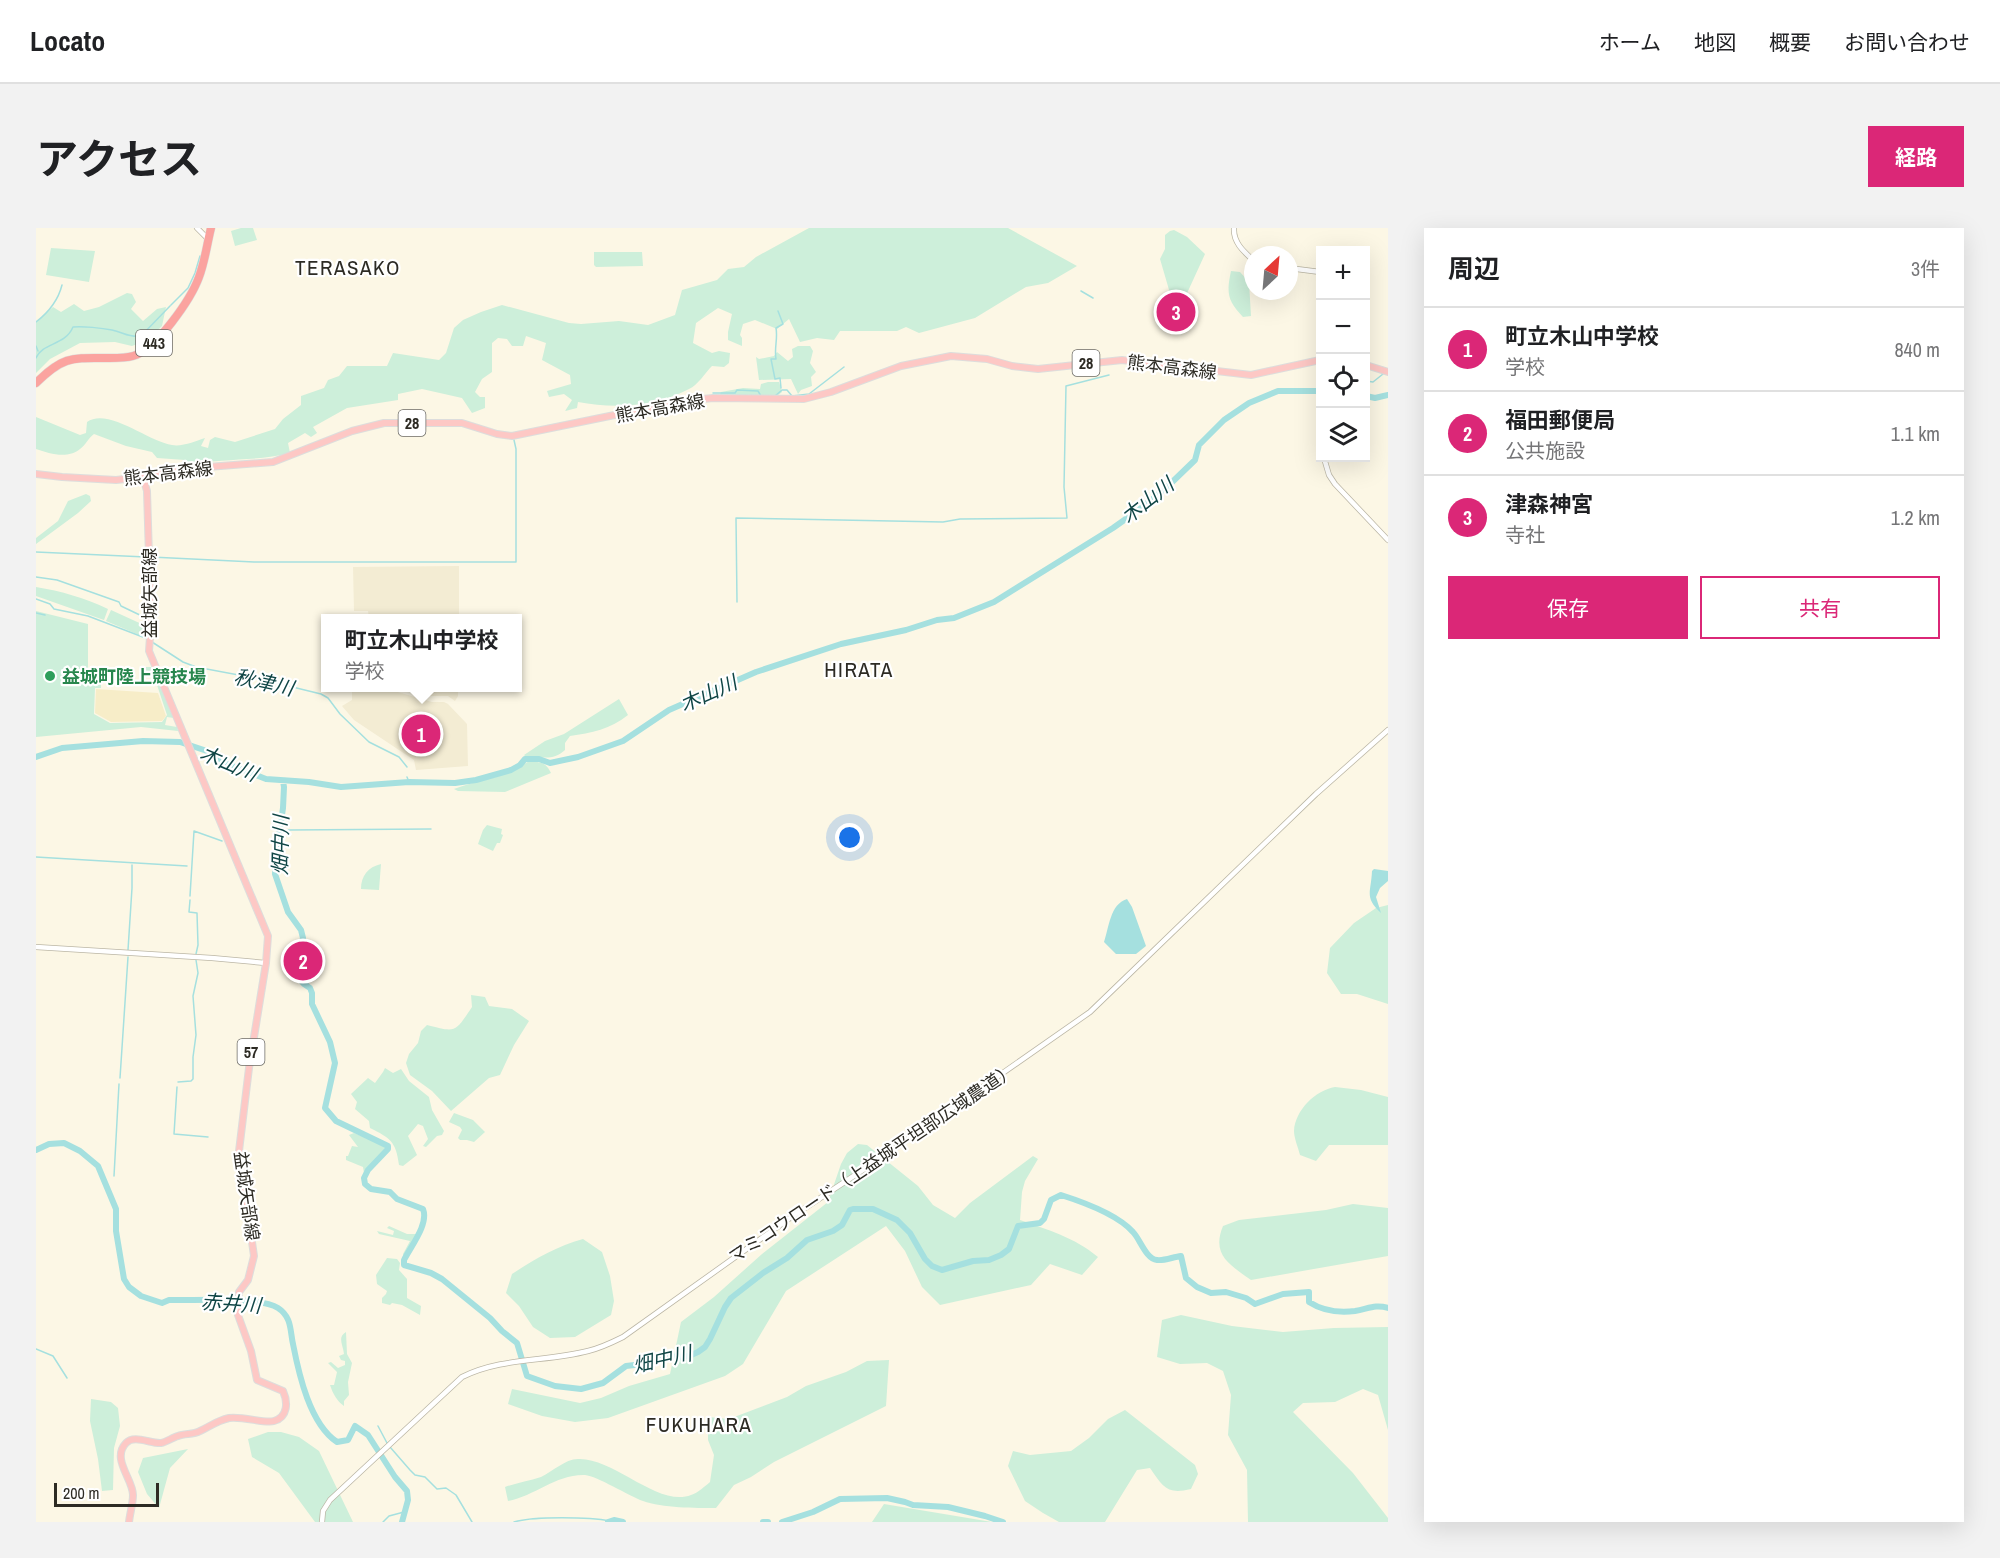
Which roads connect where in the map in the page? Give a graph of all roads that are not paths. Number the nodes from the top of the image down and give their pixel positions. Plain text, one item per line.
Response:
1 (197, 228) edge
2 (209, 228) edge
3 (1234, 228) edge
4 (208, 239) junction
5 (1244, 251) edge
6 (1298, 269) edge
7 (1316, 271) edge
8 (1316, 361) edge
9 (1370, 366) edge
10 (1388, 372) edge
11 (36, 383) edge
12 (1325, 462) edge
13 (36, 474) edge
14 (143, 477) junction
15 (1388, 540) edge
16 (1388, 730) edge
17 (36, 946) edge
18 (266, 963) junction
19 (129, 1522) edge
20 (322, 1522) edge

1 - 2 street
1 - 4 street
2 - 4 highway, 443
3 - 5 street
4 - 11 highway, 443
6 - 7 street
8 - 14 main road, 熊本高森線 / 28
9 - 10 main road
12 - 15 street
13 - 14 main road, 熊本高森線 / 28
14 - 18 main road, 益城矢部線 / 57
16 - 20 street, マミコウロード（上益城平坦部広域農道）
17 - 18 street
18 - 19 main road, 益城矢部線 / 57

